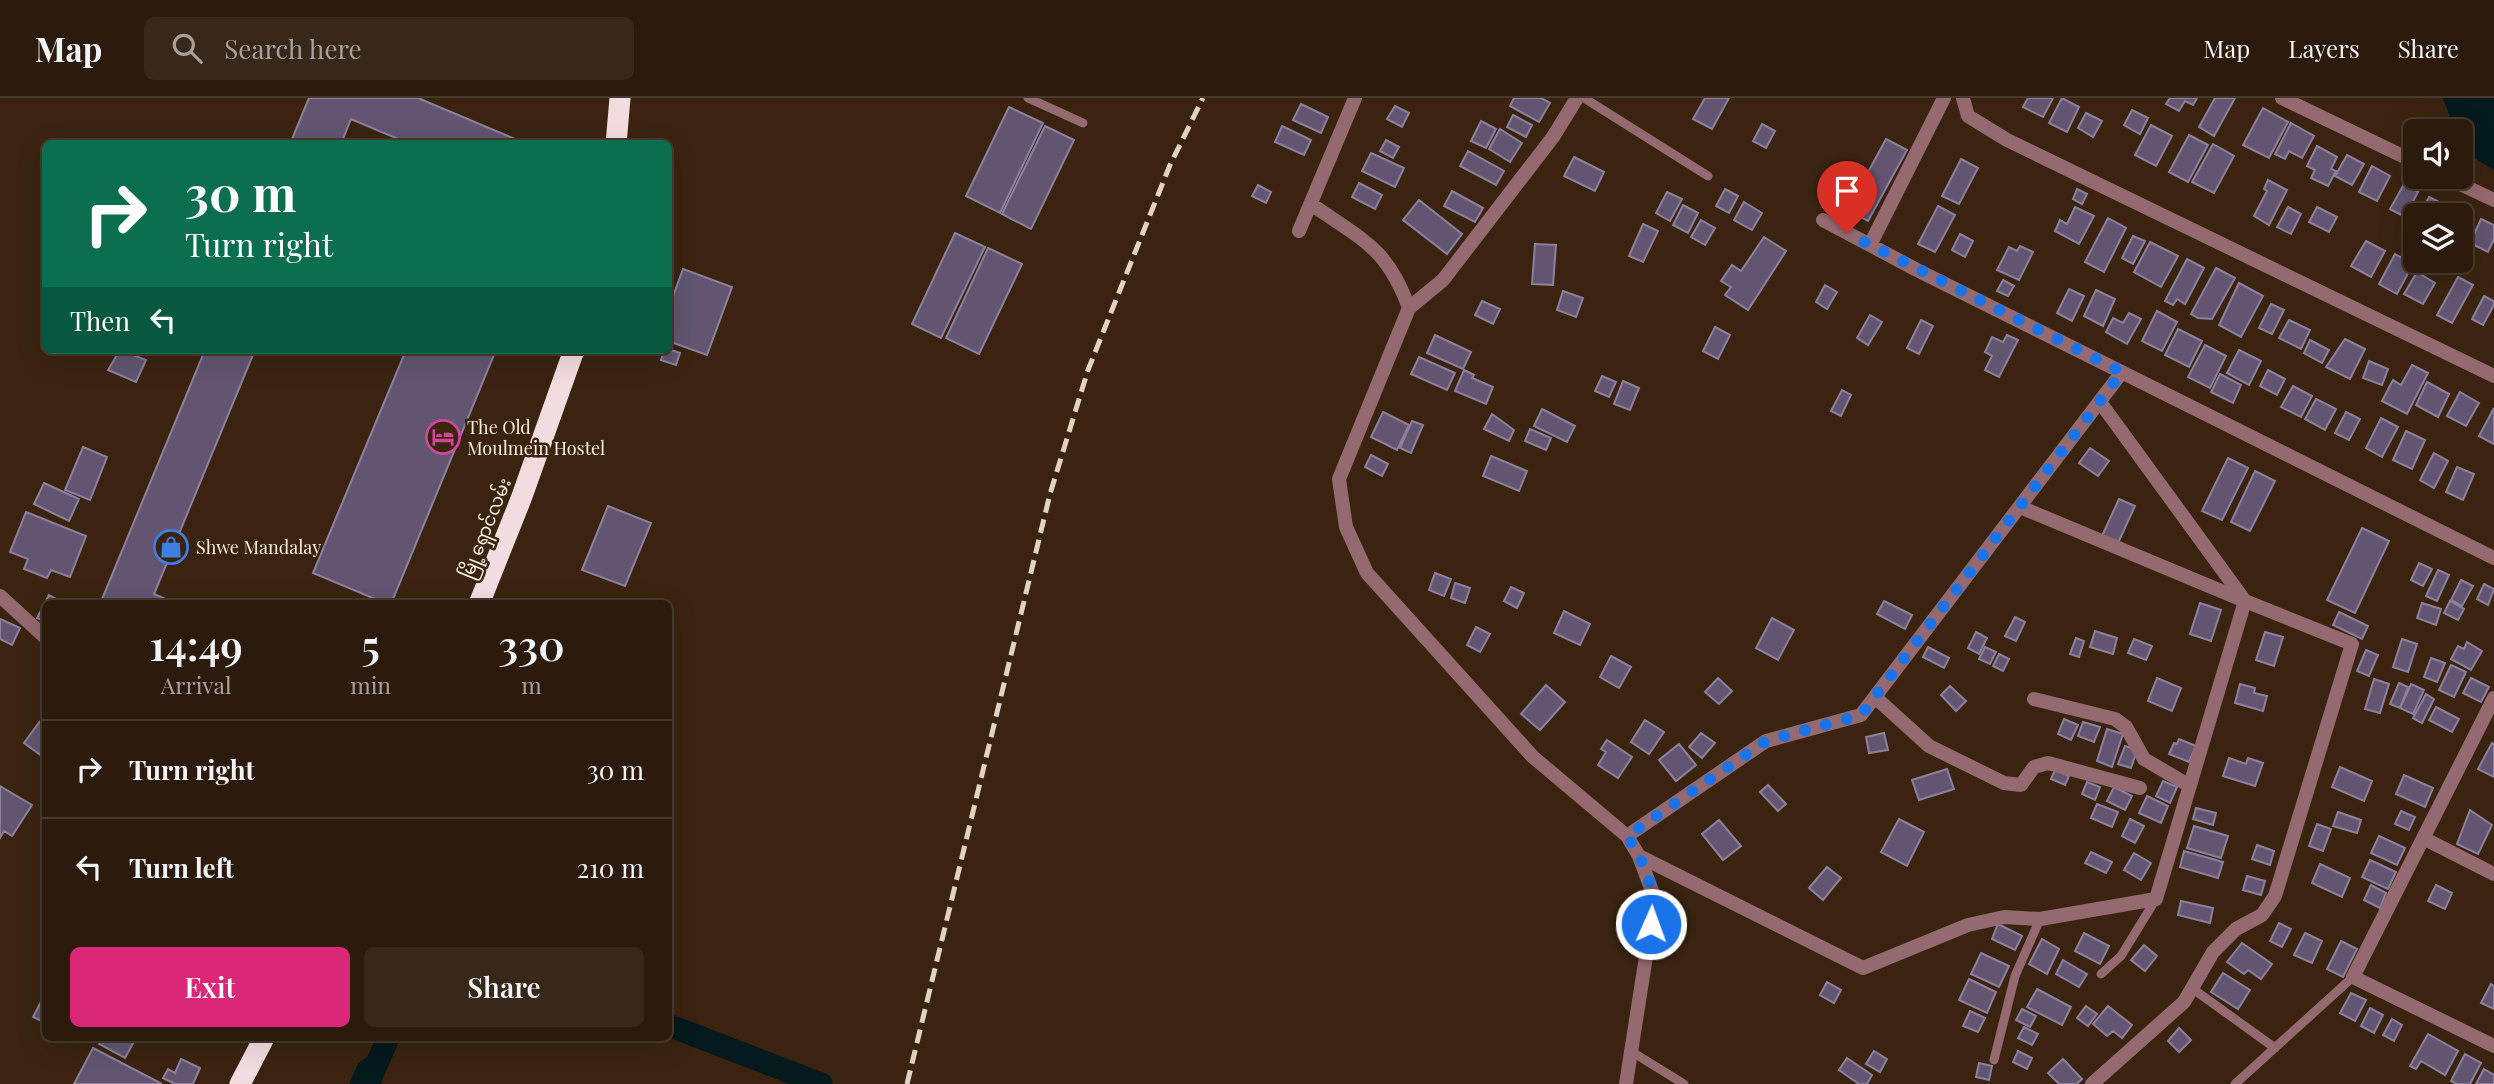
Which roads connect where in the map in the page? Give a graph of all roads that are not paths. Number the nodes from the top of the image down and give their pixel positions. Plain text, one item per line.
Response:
1 (620, 98) edge
2 (1028, 98) edge
3 (1355, 98) edge
4 (1577, 98) edge
5 (1584, 98) edge
6 (1944, 98) edge
7 (1963, 98) edge
8 (2282, 98) edge
9 (1083, 123) dead end
10 (616, 140) edge
11 (2403, 156) edge
12 (1708, 176) dead end
13 (2471, 189) edge
14 (2494, 200) edge
15 (1311, 204) junction
16 (1824, 220) dead end
17 (1299, 231) dead end
18 (1870, 246) junction
19 (1409, 308) junction
20 (574, 354) edge
21 (2122, 372) junction
22 (2494, 376) edge
23 (2100, 402) junction
24 (2020, 507) junction
25 (2494, 558) edge
26 (0, 596) edge
27 (481, 600) edge
28 (2245, 601) junction
29 (42, 634) edge
30 (1875, 697) junction
31 (2494, 698) edge
32 (2034, 699) dead end
33 (2488, 725) edge
34 (2190, 786) junction
35 (2140, 788) dead end
36 (1627, 836) junction
37 (2425, 839) junction
38 (1639, 856) junction
39 (2494, 874) edge
40 (2156, 899) junction
41 (2040, 919) junction
42 (2101, 974) dead end
43 (2353, 977) junction
44 (2193, 989) junction
45 (262, 1041) edge
46 (2494, 1046) edge
47 (2275, 1048) junction
48 (1629, 1050) junction
49 (1994, 1060) dead end
50 (240, 1084) edge
51 (1626, 1084) edge
52 (1684, 1084) edge
53 (2092, 1084) edge
54 (2235, 1084) edge

1 - 10 highway
2 - 9 lane
3 - 15 street
4 - 19 street
5 - 12 lane
6 - 18 street
7 - 22 street
8 - 11 street
13 - 14 street
15 - 17 street
15 - 19 street
16 - 18 street
18 - 21 street
19 - 36 street
20 - 27 highway, မြို့ရှောင်လမ်း
21 - 23 street
21 - 25 street
23 - 24 street
23 - 28 street
24 - 28 street
24 - 30 street
26 - 29 street
28 - 34 street
28 - 44 street
30 - 35 street
30 - 36 street
31 - 33 street
32 - 34 street
33 - 37 street
34 - 40 street
36 - 38 street
37 - 39 street
37 - 43 street
38 - 41 street
38 - 48 street
40 - 41 street
40 - 42 lane
41 - 49 lane
43 - 46 street
43 - 47 lane
44 - 47 lane
44 - 53 street
45 - 50 highway
47 - 54 lane
48 - 51 street
48 - 52 lane

